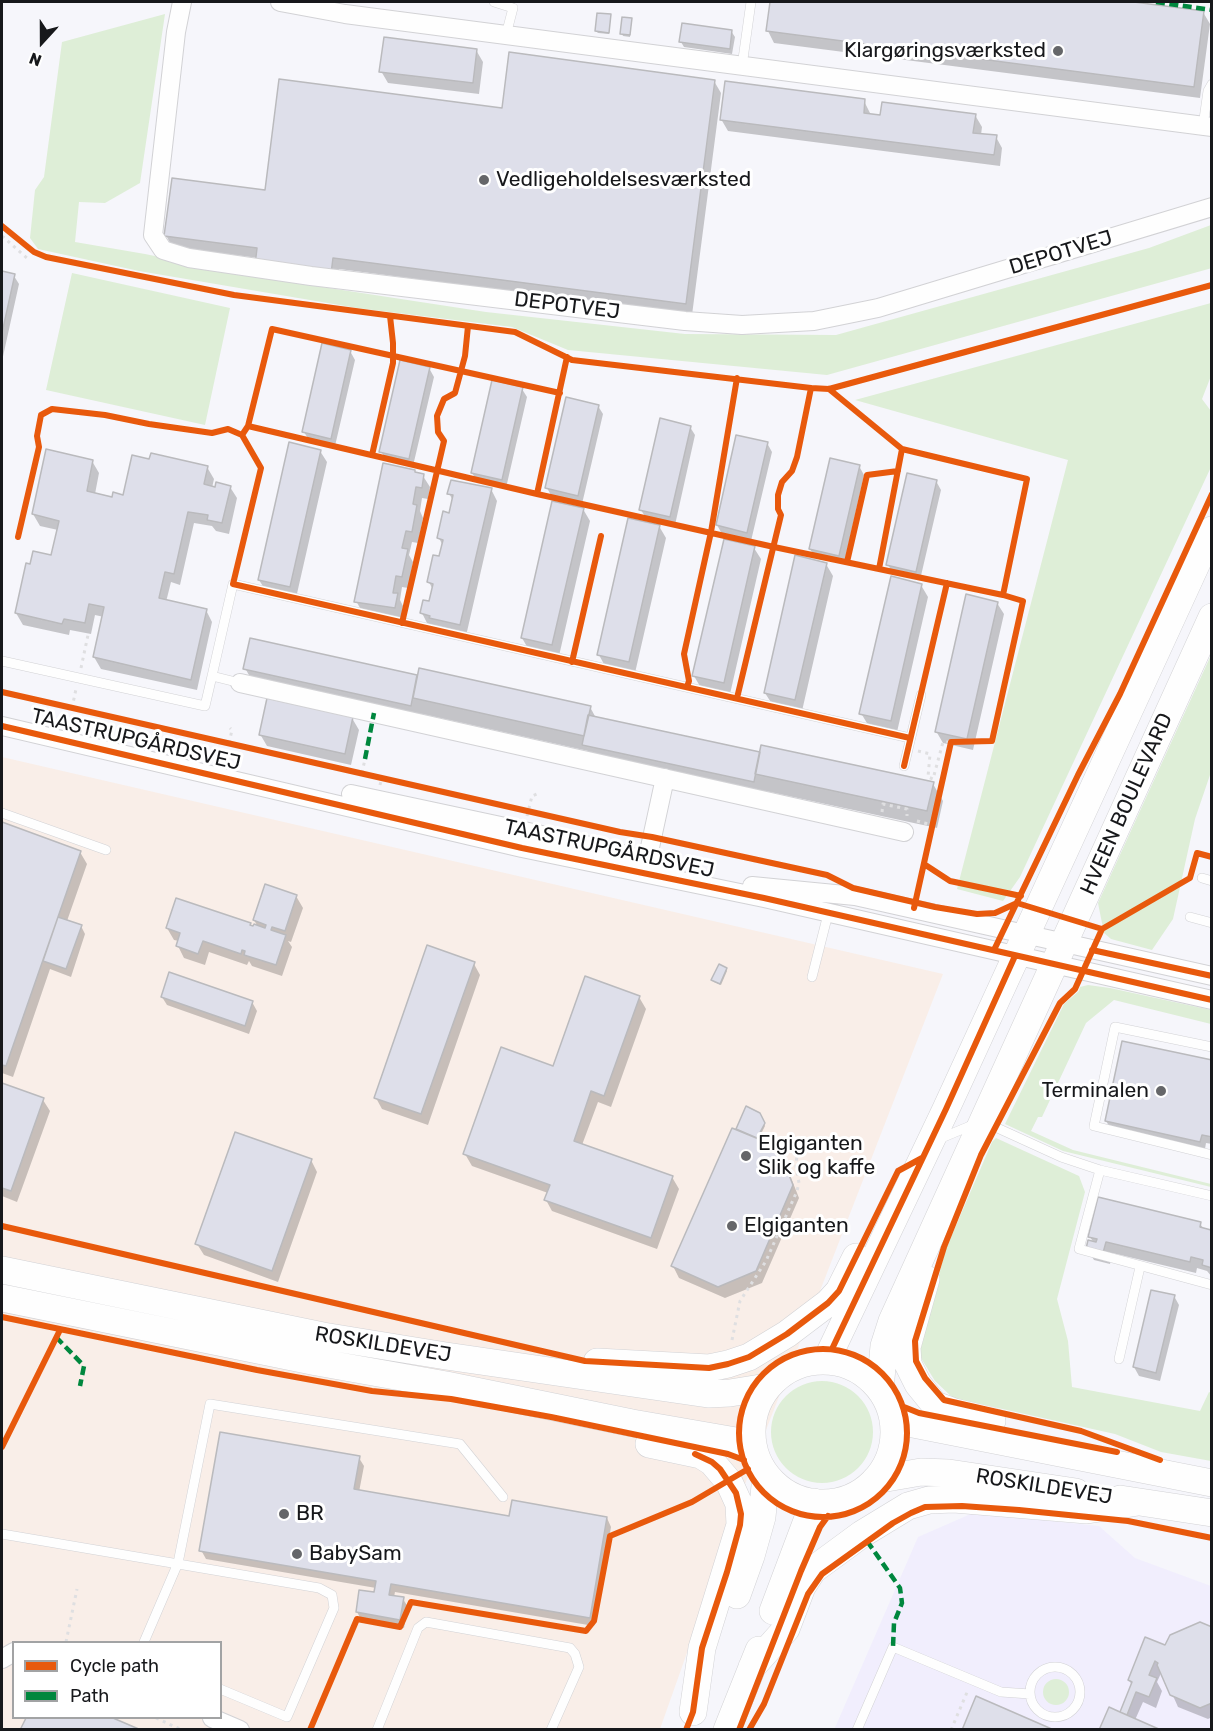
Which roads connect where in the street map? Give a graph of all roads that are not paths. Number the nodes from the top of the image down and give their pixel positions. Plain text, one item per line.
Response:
1 (182, 2) edge
2 (280, 2) edge
3 (494, 2) edge
4 (750, 2) edge
5 (506, 35) junction
6 (742, 66) junction
7 (1212, 84) edge
8 (1208, 127) edge
9 (1212, 207) edge
10 (1212, 530) edge
11 (1212, 616) edge
12 (2, 661) edge
13 (212, 676) junction
14 (240, 683) joint
15 (921, 695) dead end
16 (2, 714) edge
17 (2, 726) edge
18 (910, 738) junction
19 (904, 766) dead end
20 (665, 778) junction
21 (2, 813) edge
22 (904, 832) dead end
23 (106, 850) dead end
24 (647, 861) junction
25 (1202, 878) dead end
26 (1212, 881) edge
27 (834, 893) junction
28 (829, 913) junction
29 (1190, 917) dead end
30 (1212, 923) edge
31 (1020, 945) junction
32 (1058, 954) junction
33 (1212, 976) edge
34 (812, 977) dead end
35 (1212, 1000) edge
36 (1212, 1047) edge
37 (982, 1121) junction
38 (927, 1150) junction
39 (1212, 1155) edge
40 (1100, 1170) junction
41 (1212, 1196) edge
42 (936, 1222) junction
43 (1140, 1267) junction
44 (2, 1270) edge
45 (1212, 1285) edge
46 (2, 1298) edge
47 (1119, 1359) dead end
48 (826, 1361) junction
49 (556, 1371) junction
50 (446, 1385) junction
51 (767, 1388) junction
52 (880, 1389) junction
53 (893, 1420) junction
54 (753, 1444) junction
55 (1032, 1446) junction
56 (766, 1475) junction
57 (875, 1480) junction
58 (1212, 1483) edge
59 (503, 1497) dead end
60 (814, 1502) junction
61 (1138, 1502) junction
62 (1212, 1513) edge
63 (2, 1534) edge
64 (178, 1563) junction
65 (144, 1641) edge
66 (752, 1667) junction
67 (222, 1690) edge
68 (1030, 1694) junction
69 (214, 1719) edge
70 (690, 1721) edge
71 (240, 1730) edge
72 (377, 1730) edge
73 (551, 1730) edge
74 (727, 1730) edge
75 (857, 1730) edge

1 - 9 street, DEPOTVEJ
2 - 5 street
3 - 5 lane
4 - 6 lane
5 - 6 street
6 - 8 street
7 - 8 lane
10 - 31 main road, HVEEN BOULEVARD
11 - 32 main road, HVEEN BOULEVARD
12 - 13 lane
13 - 14 lane
13 - 18 lane
14 - 20 street
15 - 18 lane
16 - 24 street, TAASTRUPGÅRDSVEJ
17 - 28 street, TAASTRUPGÅRDSVEJ
18 - 19 lane
20 - 22 street
20 - 24 street, TAASTRUPGÅRDSVEJ
21 - 23 lane
24 - 27 street, TAASTRUPGÅRDSVEJ
25 - 26 lane
27 - 28 lane
27 - 31 street, TAASTRUPGÅRDSVEJ
28 - 31 street, TAASTRUPGÅRDSVEJ
28 - 34 lane
29 - 30 lane
31 - 32 street, TAASTRUPGÅRDSVEJ
31 - 38 main road, HVEEN BOULEVARD
32 - 33 street, TAASTRUPGÅRDSVEJ
32 - 35 street, TAASTRUPGÅRDSVEJ
32 - 37 main road, HVEEN BOULEVARD
36 - 39 lane
37 - 38 lane
37 - 40 lane
37 - 42 main road, HVEEN BOULEVARD
38 - 48 main road, HVEEN BOULEVARD
38 - 49 main road
40 - 41 lane
40 - 43 lane
42 - 52 main road, HVEEN BOULEVARD
42 - 55 main road
43 - 45 lane
43 - 47 lane
44 - 49 main road, ROSKILDEVEJ
46 - 50 main road, ROSKILDEVEJ
48 - 51 main road
48 - 52 main road
49 - 51 main road, ROSKILDEVEJ
50 - 54 main road, ROSKILDEVEJ
50 - 70 main road
51 - 54 main road
52 - 53 main road
53 - 55 main road, ROSKILDEVEJ
53 - 57 main road
54 - 56 main road
55 - 58 main road, ROSKILDEVEJ
56 - 60 main road
56 - 70 main road
57 - 60 main road
57 - 61 main road, ROSKILDEVEJ
59 - 64 lane
60 - 66 main road
61 - 62 main road, ROSKILDEVEJ
61 - 66 main road
63 - 64 lane
64 - 65 lane
64 - 67 lane
66 - 74 main road
68 - 68 lane
68 - 75 lane
69 - 71 street
72 - 73 lane

